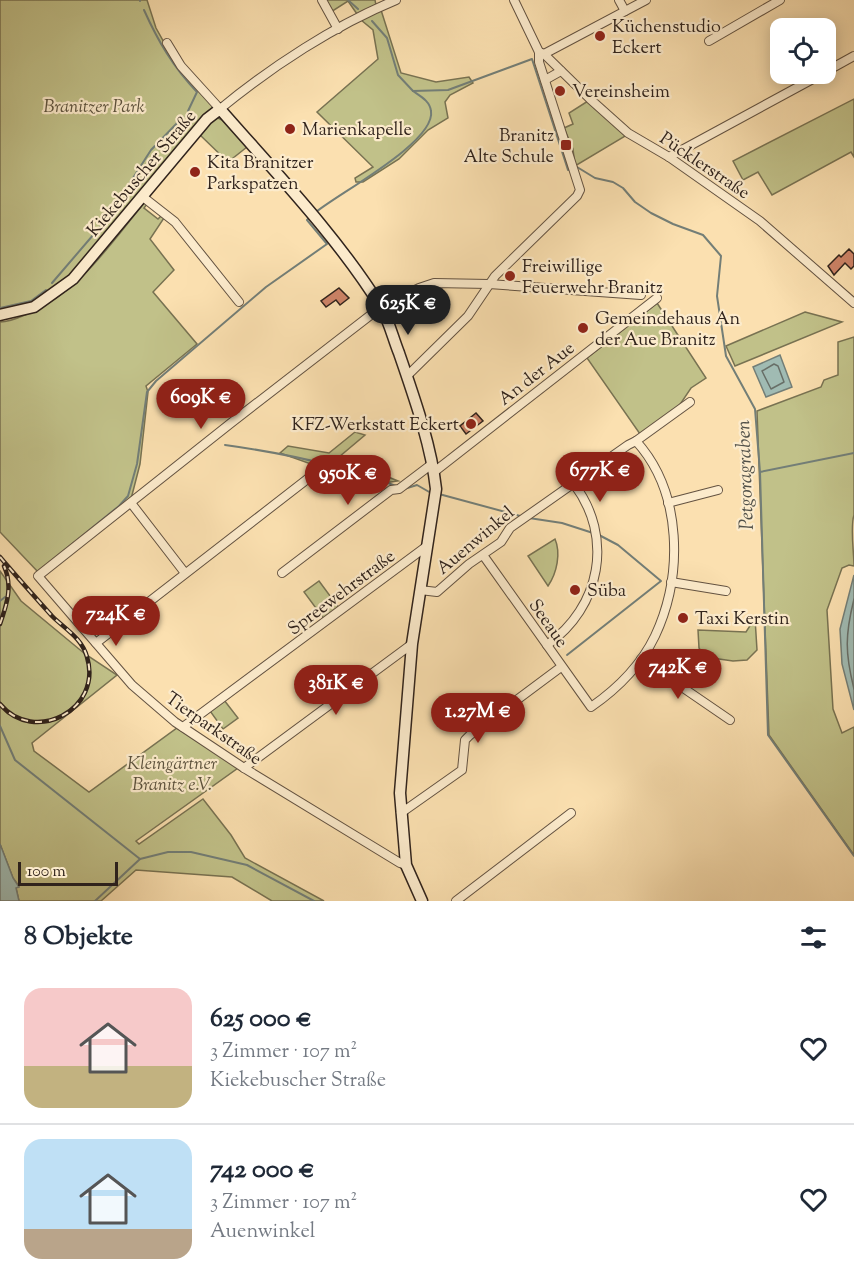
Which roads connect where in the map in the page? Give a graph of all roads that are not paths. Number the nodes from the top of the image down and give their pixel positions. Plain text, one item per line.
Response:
1 (322, 0) edge
2 (396, 0) edge
3 (514, 0) edge
4 (619, 0) edge
5 (646, 0) edge
6 (780, 0) edge
7 (378, 3) edge
8 (625, 11) junction
9 (338, 29) junction
10 (709, 41) dead end
11 (167, 44) dead end
12 (542, 53) junction
13 (854, 56) edge
14 (836, 66) edge
15 (561, 71) junction
16 (545, 80) junction
17 (803, 84) edge
18 (220, 109) junction
19 (669, 157) junction
20 (142, 197) junction
21 (489, 285) junction
22 (641, 295) dead end
23 (657, 298) dead end
24 (239, 302) dead end
25 (854, 303) edge
26 (381, 307) junction
27 (0, 315) edge
28 (407, 376) junction
29 (690, 402) dead end
30 (636, 441) junction
31 (433, 468) junction
32 (310, 477) dead end
33 (574, 484) junction
34 (718, 490) dead end
35 (131, 503) junction
36 (668, 503) junction
37 (429, 544) junction
38 (483, 555) junction
39 (185, 573) junction
40 (282, 573) dead end
41 (671, 582) junction
42 (420, 590) junction
43 (726, 591) dead end
44 (96, 643) junction
45 (412, 644) junction
46 (547, 645) junction
47 (641, 659) junction
48 (561, 667) junction
49 (730, 720) dead end
50 (183, 727) junction
51 (244, 768) junction
52 (401, 813) junction
53 (571, 813) dead end
54 (406, 865) junction
55 (422, 901) edge
56 (456, 901) edge

1 - 9 street
2 - 7 street
3 - 12 street
4 - 8 street
5 - 8 street
6 - 10 street
7 - 9 street
8 - 12 street
9 - 18 street
11 - 18 street
12 - 15 street, Pücklerstraße
12 - 16 street
13 - 14 street
15 - 16 street
15 - 19 street, Pücklerstraße
16 - 21 street
17 - 19 street
18 - 20 street, Kiekebuscher Straße
18 - 26 street, Kiekebuscher Straße
19 - 25 street, Pücklerstraße
20 - 24 street
20 - 27 street, Kiekebuscher Straße
21 - 22 street
21 - 26 street
21 - 28 street
23 - 31 street, An der Aue
26 - 28 street, Kiekebuscher Straße
26 - 35 street
28 - 31 street, Kiekebuscher Straße
29 - 30 street, Auenwinkel
30 - 33 street, Auenwinkel
30 - 36 street
31 - 37 street, Kiekebuscher Straße
31 - 40 street, An der Aue
32 - 39 street
33 - 38 street, Auenwinkel
33 - 46 street
34 - 36 street
35 - 39 street
35 - 44 street, Tierparkstraße
36 - 41 street
37 - 42 street, Kiekebuscher Straße
37 - 50 street, Spreewehrstraße
38 - 42 street, Auenwinkel
38 - 46 street, Seeaue
39 - 44 street
41 - 43 street
41 - 47 street
42 - 45 street, Kiekebuscher Straße
44 - 50 street, Tierparkstraße
45 - 51 street
45 - 52 street, Kiekebuscher Straße
46 - 48 street, Seeaue
47 - 48 street, Seeaue
47 - 49 street
48 - 52 street
50 - 51 street, Tierparkstraße
51 - 54 street, Tierparkstraße
52 - 54 street, Kiekebuscher Straße
53 - 56 street
54 - 55 street, Kiekebuscher Straße

